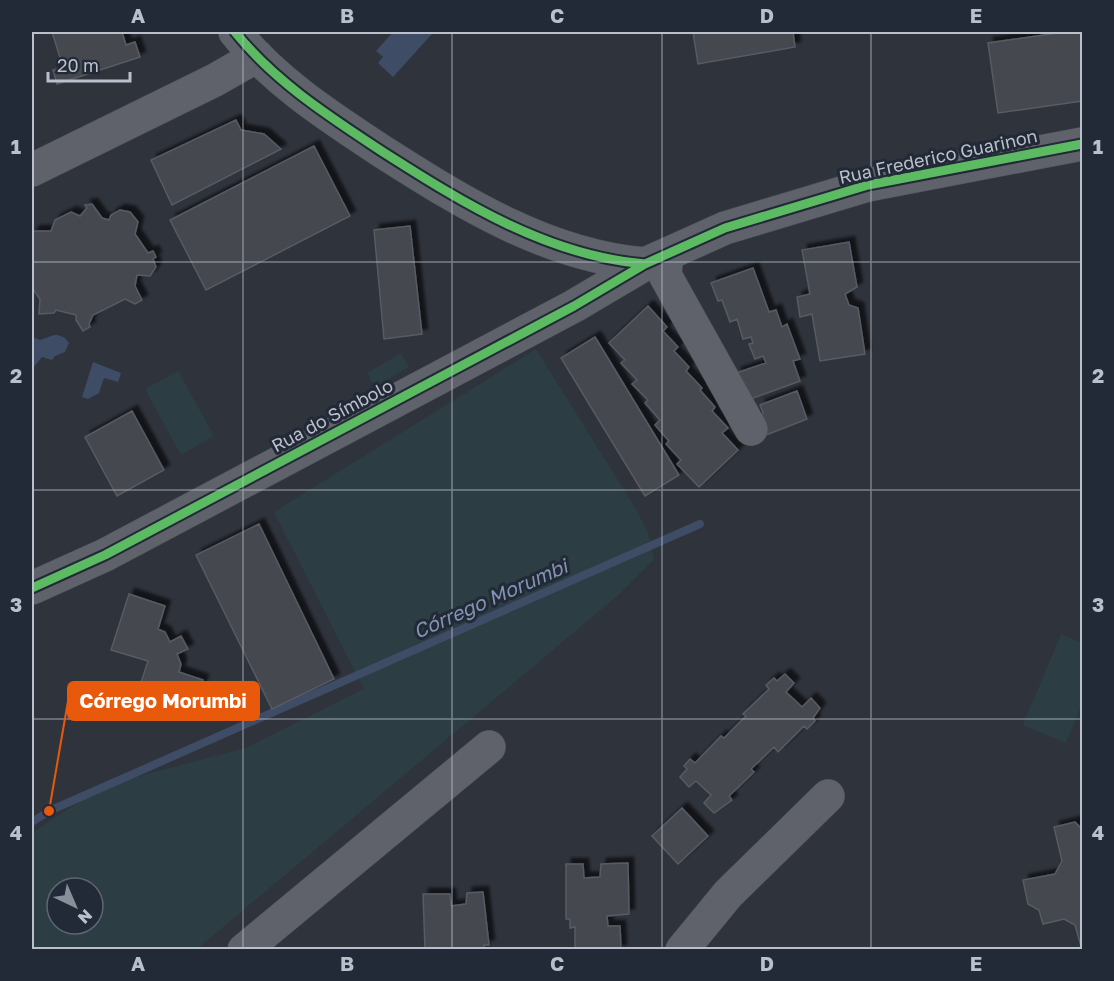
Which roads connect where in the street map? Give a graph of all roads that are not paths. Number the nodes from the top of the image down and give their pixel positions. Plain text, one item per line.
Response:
1 (235, 32) edge
2 (257, 56) junction
3 (1083, 144) edge
4 (32, 170) edge
5 (656, 259) junction
6 (751, 429) dead end
7 (32, 588) edge
8 (489, 747) dead end
9 (828, 796) dead end
10 (244, 950) edge
11 (682, 950) edge

1 - 2 street, Rua Frederico Guarinon
2 - 4 street
2 - 5 street, Rua Frederico Guarinon
3 - 5 street, Rua Frederico Guarinon
5 - 6 street
5 - 7 street, Rua do Símbolo
8 - 10 street
9 - 11 street

